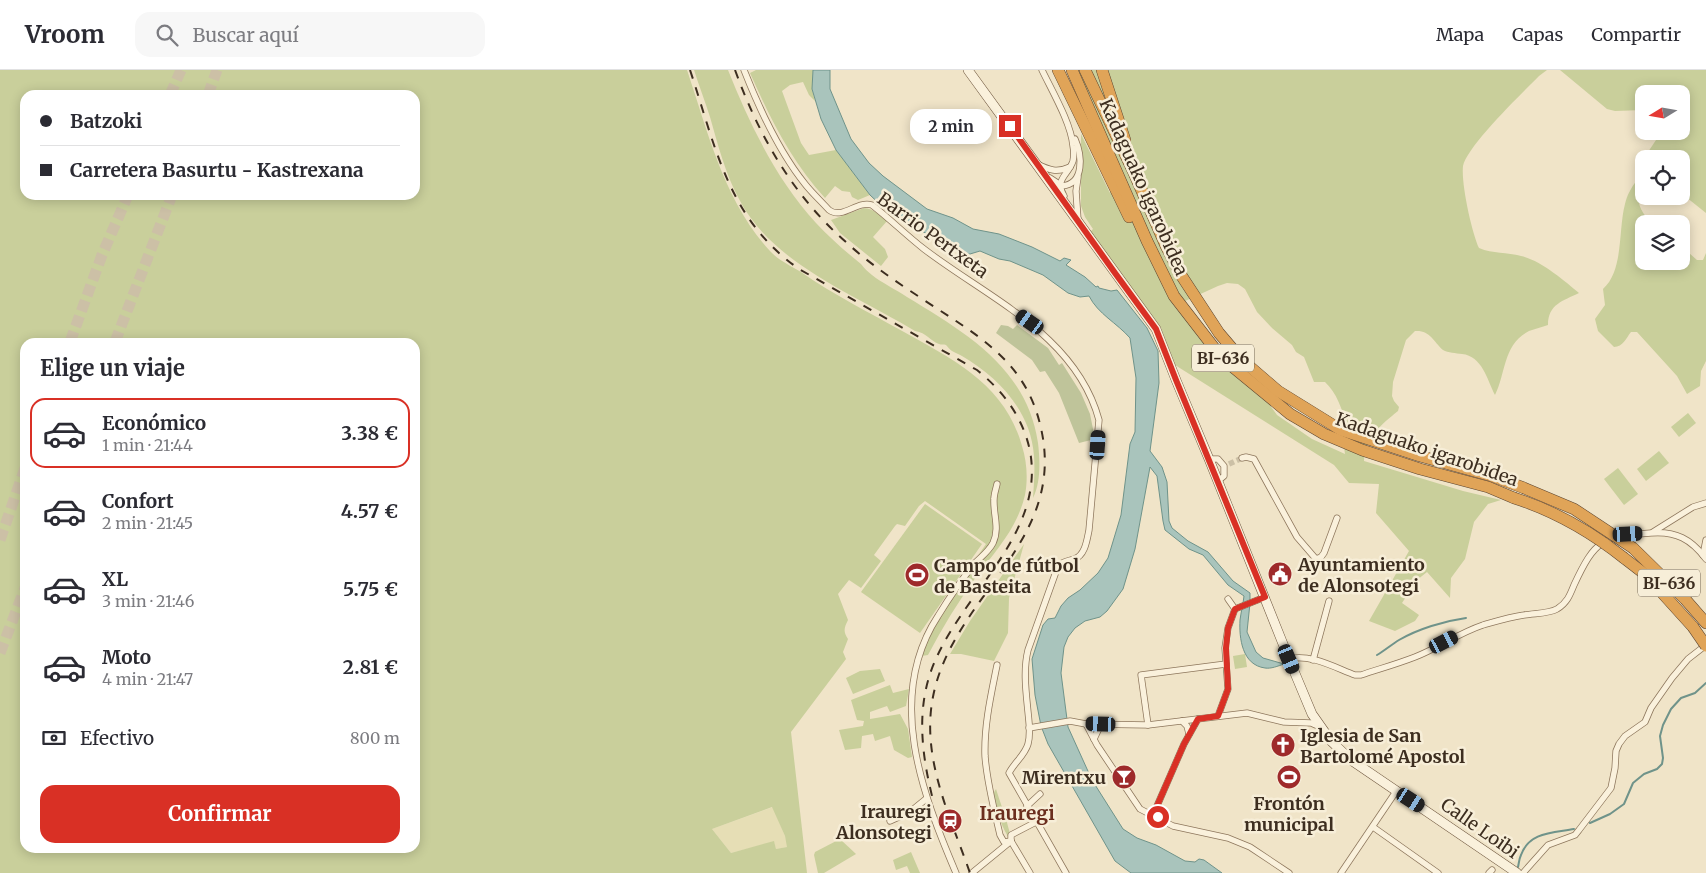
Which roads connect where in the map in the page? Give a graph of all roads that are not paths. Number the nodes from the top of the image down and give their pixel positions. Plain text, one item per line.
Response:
1 (744, 70) edge
2 (968, 70) edge
3 (1042, 70) edge
4 (1058, 70) edge
5 (1072, 70) edge
6 (1085, 70) edge
7 (1102, 70) edge
8 (1068, 127) junction
9 (1037, 164) junction
10 (1070, 167) junction
11 (1134, 173) junction
12 (1078, 177) junction
13 (1060, 186) junction
14 (1078, 222) junction
15 (1174, 296) junction
16 (1242, 458) dead end
17 (1209, 459) junction
18 (1218, 481) junction
19 (997, 484) dead end
20 (1706, 503) edge
21 (1337, 518) dead end
22 (1651, 533) junction
23 (1706, 540) edge
24 (1705, 557) edge
25 (1265, 597) junction
26 (1228, 600) dead end
27 (1329, 601) dead end
28 (1235, 609) junction
29 (1705, 621) edge
30 (1706, 646) edge
31 (1289, 659) junction
32 (1313, 660) junction
33 (1226, 664) junction
34 (997, 665) dead end
35 (1218, 716) junction
36 (1312, 718) junction
37 (1198, 719) junction
38 (1182, 721) junction
39 (1303, 723) junction
40 (1086, 724) junction
41 (1101, 724) junction
42 (1148, 725) junction
43 (1029, 728) junction
44 (1325, 733) junction
45 (1189, 734) junction
46 (1094, 739) junction
47 (1397, 790) junction
48 (1040, 794) dead end
49 (926, 799) junction
50 (1390, 800) junction
51 (1411, 800) junction
52 (1027, 806) junction
53 (1157, 806) junction
54 (1144, 811) junction
55 (1158, 817) junction
56 (890, 821) dead end
57 (1036, 822) junction
58 (1373, 827) junction
59 (1011, 841) junction
60 (956, 873) edge
61 (972, 873) edge
62 (1030, 873) edge
63 (1066, 873) edge
64 (1289, 873) edge
65 (1341, 873) edge
66 (1438, 873) edge
67 (1517, 873) edge
68 (1523, 873) edge

1 - 43 street, Barrio Pertxeta
2 - 9 street, Calle Loibi
3 - 8 street
4 - 15 highway
5 - 15 highway, Kadaguako igarobidea / BI-636
6 - 11 highway, Kadaguako igarobidea / BI-636
7 - 11 highway
8 - 10 street
8 - 12 street
9 - 10 street
9 - 13 street
9 - 14 street, Calle Loibi
10 - 13 street
11 - 29 highway, Kadaguako igarobidea / BI-636, bridge
12 - 13 street
12 - 14 street
13 - 14 street
14 - 17 street, Calle Loibi
15 - 30 highway, Kadaguako igarobidea / BI-636, bridge
16 - 21 street
17 - 18 street, Calle Loibi
17 - 18 street
18 - 25 street, Calle Loibi
19 - 49 street
20 - 22 street
22 - 24 street
22 - 32 street
23 - 24 street
25 - 28 street
25 - 31 street, Calle Loibi
26 - 28 street
27 - 32 street
28 - 33 street
30 - 68 street
31 - 32 street
31 - 36 street, Calle Loibi
33 - 35 street
33 - 42 street
34 - 59 street
35 - 37 street
35 - 39 street
36 - 39 street
36 - 44 street, Calle Loibi
37 - 38 street
37 - 45 street
38 - 42 street
38 - 45 street
39 - 44 street
40 - 41 street
40 - 43 street
40 - 46 street
41 - 42 street
41 - 46 street
43 - 52 street
44 - 47 street, Calle Loibi
45 - 53 street
46 - 54 street
47 - 50 street
47 - 51 street, Calle Loibi
48 - 52 street
49 - 56 street
49 - 60 street
50 - 51 street
50 - 58 street
51 - 67 street, Calle Loibi
52 - 57 street
53 - 54 street
53 - 55 street
54 - 55 street
55 - 64 street
57 - 59 street
57 - 63 street
58 - 65 street
58 - 66 street
59 - 61 street
59 - 62 street

